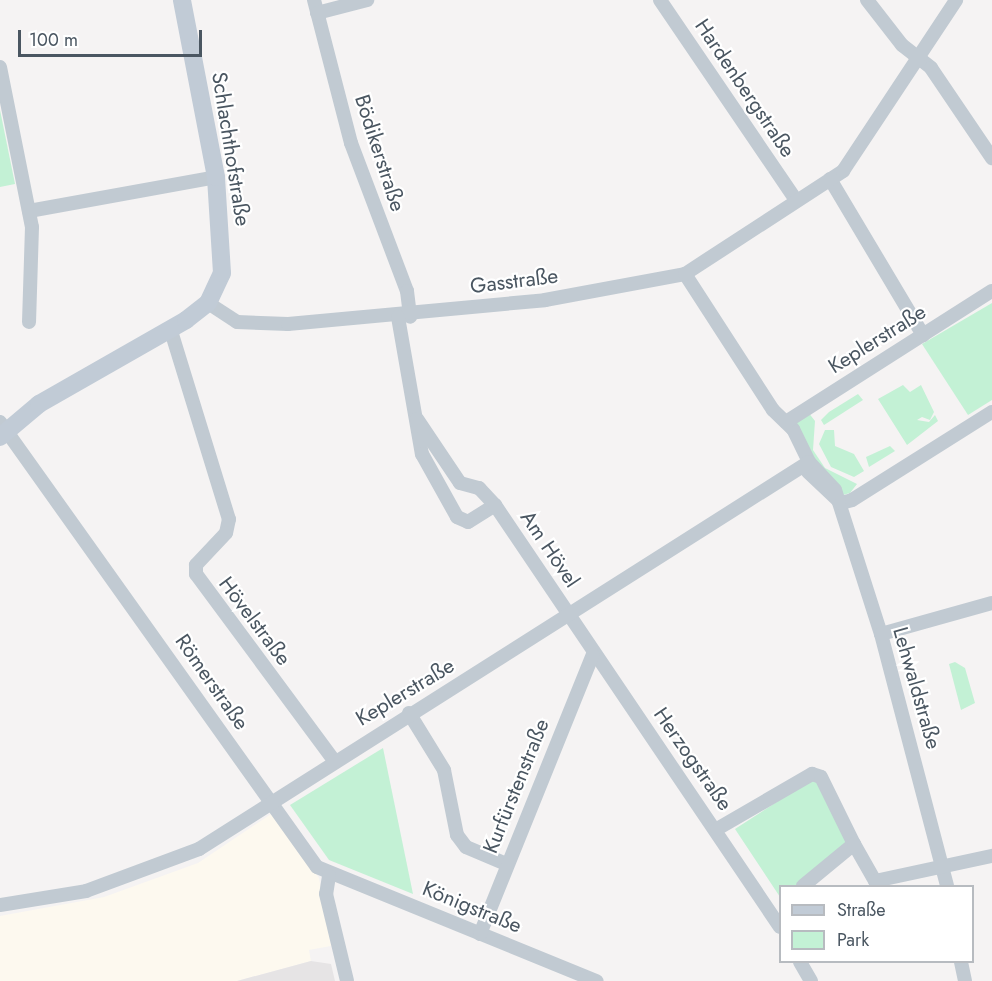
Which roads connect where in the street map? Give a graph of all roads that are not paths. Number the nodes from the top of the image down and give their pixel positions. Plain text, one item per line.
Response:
1 (182, 0) edge
2 (367, 0) edge
3 (660, 0) edge
4 (867, 0) edge
5 (956, 0) edge
6 (315, 7) edge
7 (918, 53) junction
8 (0, 67) edge
9 (992, 158) edge
10 (216, 177) junction
11 (830, 179) junction
12 (795, 199) junction
13 (29, 211) junction
14 (685, 274) junction
15 (992, 291) edge
16 (208, 303) junction
17 (404, 317) junction
18 (29, 322) dead end
19 (171, 331) junction
20 (923, 335) junction
21 (992, 412) edge
22 (417, 419) junction
23 (786, 423) junction
24 (2, 430) edge
25 (806, 464) junction
26 (841, 503) junction
27 (495, 505) junction
28 (992, 603) edge
29 (570, 617) junction
30 (881, 634) junction
31 (593, 655) junction
32 (409, 713) junction
33 (333, 759) junction
34 (269, 800) junction
35 (717, 829) junction
36 (854, 843) junction
37 (992, 856) edge
38 (942, 862) junction
39 (506, 864) junction
40 (329, 876) junction
41 (804, 885) edge
42 (947, 885) edge
43 (0, 904) edge
44 (776, 909) edge
45 (480, 934) junction
46 (801, 963) edge
47 (961, 963) edge
48 (347, 981) edge
49 (597, 981) edge
50 (811, 981) edge
51 (965, 981) edge

1 - 10 main road, Schlachthofstraße
2 - 6 street
3 - 12 street, Hardenbergstraße
4 - 7 street
5 - 7 street, Gasstraße
6 - 17 street, Bödikerstraße
7 - 9 street
7 - 11 street, Gasstraße
8 - 13 street
10 - 13 street
10 - 16 main road, Schlachthofstraße
11 - 12 street, Gasstraße
11 - 20 street
12 - 14 street, Gasstraße
13 - 18 street
14 - 17 street, Gasstraße
14 - 23 street, Lehwaldstraße
15 - 20 street, Keplerstraße
16 - 17 street, Gasstraße
16 - 19 main road
17 - 22 street, Am Hövel
19 - 24 main road
19 - 33 street, Hövelstraße
20 - 23 street, Keplerstraße
21 - 26 street
22 - 27 street, Am Hövel
22 - 27 street, Am Hövel
23 - 25 street, Lehwaldstraße
24 - 34 street, Römerstraße
25 - 26 street, Lehwaldstraße
25 - 29 street, Keplerstraße
26 - 30 street, Lehwaldstraße
27 - 29 street, Am Hövel
28 - 30 street
29 - 31 street, Herzogstraße
29 - 32 street, Keplerstraße
30 - 38 street, Lehwaldstraße
31 - 35 street, Herzogstraße
31 - 39 street, Kurfürstenstraße
32 - 33 street, Keplerstraße
32 - 39 street
33 - 34 street, Keplerstraße
34 - 40 street, Römerstraße
34 - 43 street, Keplerstraße
35 - 36 street
35 - 44 street, Herzogstraße
36 - 38 street
36 - 41 street
37 - 38 street
38 - 42 street, Lehwaldstraße
39 - 45 street, Kurfürstenstraße
40 - 45 street, Königstraße
40 - 48 street
45 - 49 street, Königstraße
46 - 50 street
47 - 51 street

